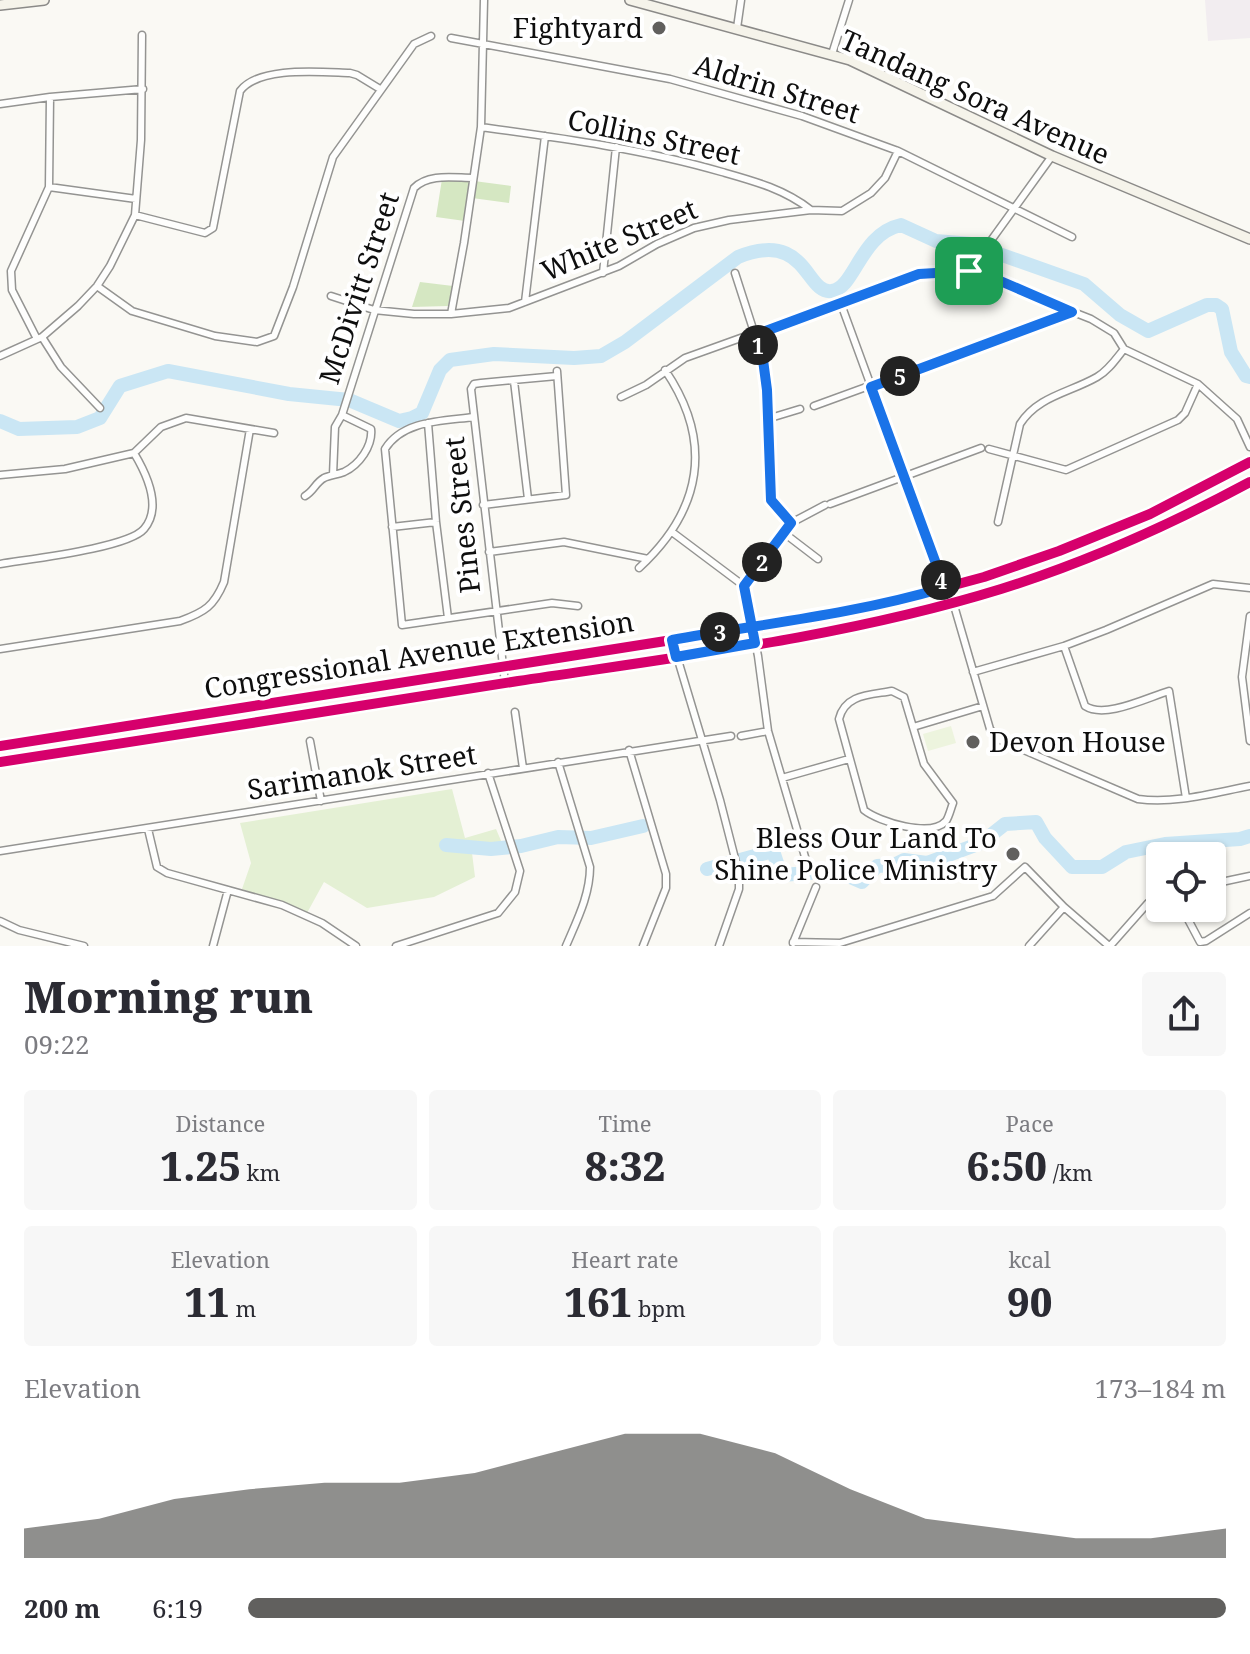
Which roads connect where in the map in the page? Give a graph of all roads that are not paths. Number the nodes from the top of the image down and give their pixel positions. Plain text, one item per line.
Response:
1 (44, 0) edge
2 (484, 0) edge
3 (630, 0) edge
4 (741, 0) edge
5 (849, 0) edge
6 (0, 5) edge
7 (670, 5) edge
8 (737, 28) junction
9 (142, 35) dead end
10 (431, 36) dead end
11 (451, 38) dead end
12 (483, 42) junction
13 (832, 54) junction
14 (143, 89) junction
15 (380, 89) junction
16 (50, 97) junction
17 (0, 104) edge
18 (481, 127) junction
19 (545, 136) junction
20 (616, 147) junction
21 (898, 151) junction
22 (1052, 156) junction
23 (473, 178) junction
24 (49, 187) junction
25 (136, 199) junction
26 (1014, 209) junction
27 (811, 210) junction
28 (135, 215) junction
29 (1072, 237) dead end
30 (1250, 239) edge
31 (969, 271) junction
32 (603, 273) junction
33 (735, 273) dead end
34 (97, 286) junction
35 (331, 296) dead end
36 (525, 302) junction
37 (841, 304) junction
38 (374, 310) junction
39 (1072, 312) junction
40 (451, 314) junction
41 (755, 335) junction
42 (40, 338) junction
43 (1124, 349) junction
44 (0, 356) edge
45 (665, 370) junction
46 (514, 381) junction
47 (1198, 384) junction
48 (871, 387) junction
49 (621, 397) dead end
50 (814, 406) dead end
51 (100, 408) dead end
52 (800, 409) dead end
53 (342, 415) junction
54 (474, 417) junction
55 (767, 419) junction
56 (428, 423) junction
57 (250, 429) junction
58 (274, 433) dead end
59 (1250, 447) edge
60 (981, 448) dead end
61 (989, 449) dead end
62 (134, 453) junction
63 (1014, 455) junction
64 (1250, 462) edge
65 (0, 475) edge
66 (333, 475) junction
67 (904, 476) junction
68 (1250, 482) edge
69 (305, 496) dead end
70 (528, 499) junction
71 (483, 505) junction
72 (436, 522) junction
73 (998, 522) dead end
74 (791, 523) junction
75 (392, 527) junction
76 (672, 532) junction
77 (784, 533) junction
78 (489, 552) junction
79 (648, 559) junction
80 (818, 559) dead end
81 (0, 564) edge
82 (639, 568) dead end
83 (744, 586) junction
84 (943, 588) junction
85 (1250, 588) edge
86 (891, 602) junction
87 (953, 602) junction
88 (578, 606) dead end
89 (495, 612) junction
90 (1250, 616) edge
91 (895, 617) junction
92 (448, 618) junction
93 (752, 626) junction
94 (672, 640) junction
95 (755, 643) junction
96 (1064, 646) junction
97 (0, 649) edge
98 (676, 657) junction
99 (502, 665) junction
100 (973, 672) junction
101 (505, 683) junction
102 (983, 706) junction
103 (515, 712) dead end
104 (139, 723) junction
105 (913, 727) junction
106 (768, 731) junction
107 (731, 736) dead end
108 (741, 736) dead end
109 (142, 740) junction
110 (701, 740) junction
111 (310, 741) dead end
112 (1250, 741) edge
113 (0, 746) edge
114 (629, 750) junction
115 (849, 759) junction
116 (0, 762) edge
117 (558, 762) junction
118 (523, 768) junction
119 (488, 773) junction
120 (782, 778) junction
121 (1250, 786) edge
122 (1186, 798) junction
123 (321, 801) junction
124 (148, 829) junction
125 (0, 851) edge
126 (808, 867) dead end
127 (1250, 876) edge
128 (1226, 881) edge
129 (816, 887) dead end
130 (228, 890) junction
131 (1146, 905) edge
132 (1064, 907) junction
133 (1250, 913) edge
134 (0, 921) edge
135 (1189, 922) edge
136 (792, 944) edge
137 (84, 946) edge
138 (213, 946) edge
139 (356, 946) edge
140 (396, 946) edge
141 (566, 946) edge
142 (643, 946) edge
143 (719, 946) edge
144 (1029, 946) edge
145 (1110, 946) edge

1 - 6 main road
2 - 12 street
3 - 7 main road, Tandang Sora Avenue
4 - 8 street
5 - 13 street
7 - 8 main road, Tandang Sora Avenue
8 - 13 main road, Tandang Sora Avenue
9 - 14 street
10 - 15 street
11 - 12 street, Aldrin Street
12 - 18 street
12 - 21 street, Aldrin Street
13 - 22 main road, Tandang Sora Avenue
14 - 16 street
14 - 25 street
15 - 28 street
15 - 34 street
16 - 17 street
16 - 24 street
18 - 19 street, Collins Street
18 - 23 street
19 - 20 street, Collins Street
19 - 36 street
20 - 27 street, Collins Street
20 - 32 street
21 - 26 street, Aldrin Street
21 - 27 street, White Street
22 - 26 street
22 - 30 main road, Tandang Sora Avenue
23 - 38 street, McDivitt Street
23 - 40 street
24 - 25 street
24 - 42 street
25 - 28 street
26 - 29 street, Aldrin Street
26 - 31 street
27 - 32 street, White Street
28 - 34 street
31 - 37 street
31 - 39 street
32 - 36 street, White Street
33 - 41 street
34 - 42 street
35 - 38 street, White Street
36 - 40 street, White Street
37 - 41 street
37 - 48 street
38 - 40 street, White Street
38 - 53 street, McDivitt Street
39 - 43 street
39 - 48 street
41 - 45 street
41 - 55 street
42 - 44 street
42 - 51 street
43 - 47 street
43 - 63 street
45 - 49 street
45 - 76 street
46 - 54 street, Pines Street
46 - 70 street
46 - 70 street
47 - 59 street
47 - 63 street
48 - 50 street
48 - 67 street
52 - 55 street
53 - 66 street, McDivitt Street
53 - 66 street, McDivitt Street
54 - 56 street
54 - 71 street, Pines Street
55 - 74 street
56 - 72 street
56 - 75 street
57 - 58 street
57 - 62 street
57 - 97 street
60 - 67 street
61 - 63 street
62 - 65 street
62 - 81 street
63 - 73 street
64 - 84 main road, Congressional Avenue Extension
66 - 69 street, McDivitt Street
67 - 74 street
67 - 84 street
68 - 87 main road, Congressional Avenue Extension
70 - 71 street
71 - 78 street, Pines Street
72 - 75 street
72 - 92 street
74 - 77 street
75 - 92 street
76 - 79 street
76 - 83 street
77 - 80 street
77 - 83 street
78 - 79 street
78 - 89 street, Pines Street
79 - 82 street
83 - 93 street
84 - 86 main road, Congressional Avenue Extension
85 - 96 street
86 - 91 main road
86 - 93 main road, Congressional Avenue Extension
87 - 91 main road, Congressional Avenue Extension
87 - 100 street
88 - 89 street
89 - 92 street
89 - 99 street, Pines Street
90 - 112 street
91 - 95 main road, Congressional Avenue Extension
93 - 94 main road, Congressional Avenue Extension
93 - 95 street
94 - 98 street
94 - 99 main road, Congressional Avenue Extension
95 - 98 main road, Congressional Avenue Extension
95 - 106 street
96 - 100 street
96 - 122 street
98 - 101 main road, Congressional Avenue Extension
98 - 110 street
99 - 101 street, Pines Street
99 - 104 main road, Congressional Avenue Extension
100 - 102 street
101 - 109 main road, Congressional Avenue Extension
102 - 105 street
102 - 122 street
103 - 118 street
104 - 109 main road
104 - 113 main road, Congressional Avenue Extension
105 - 115 street
105 - 115 street
106 - 108 street
106 - 120 street
107 - 110 street, Sarimanok Street
109 - 116 main road, Congressional Avenue Extension
110 - 114 street, Sarimanok Street
110 - 143 street
111 - 123 street
114 - 117 street, Sarimanok Street
114 - 142 street
115 - 120 street
117 - 118 street, Sarimanok Street
117 - 141 street
118 - 119 street, Sarimanok Street
119 - 123 street, Sarimanok Street
119 - 140 street
120 - 126 street
121 - 122 street
123 - 124 street, Sarimanok Street
124 - 125 street, Sarimanok Street
124 - 130 street
127 - 128 street
129 - 136 street
130 - 138 street
130 - 139 street
131 - 145 street
132 - 136 street
132 - 144 street
132 - 145 street
133 - 135 street
134 - 137 street

